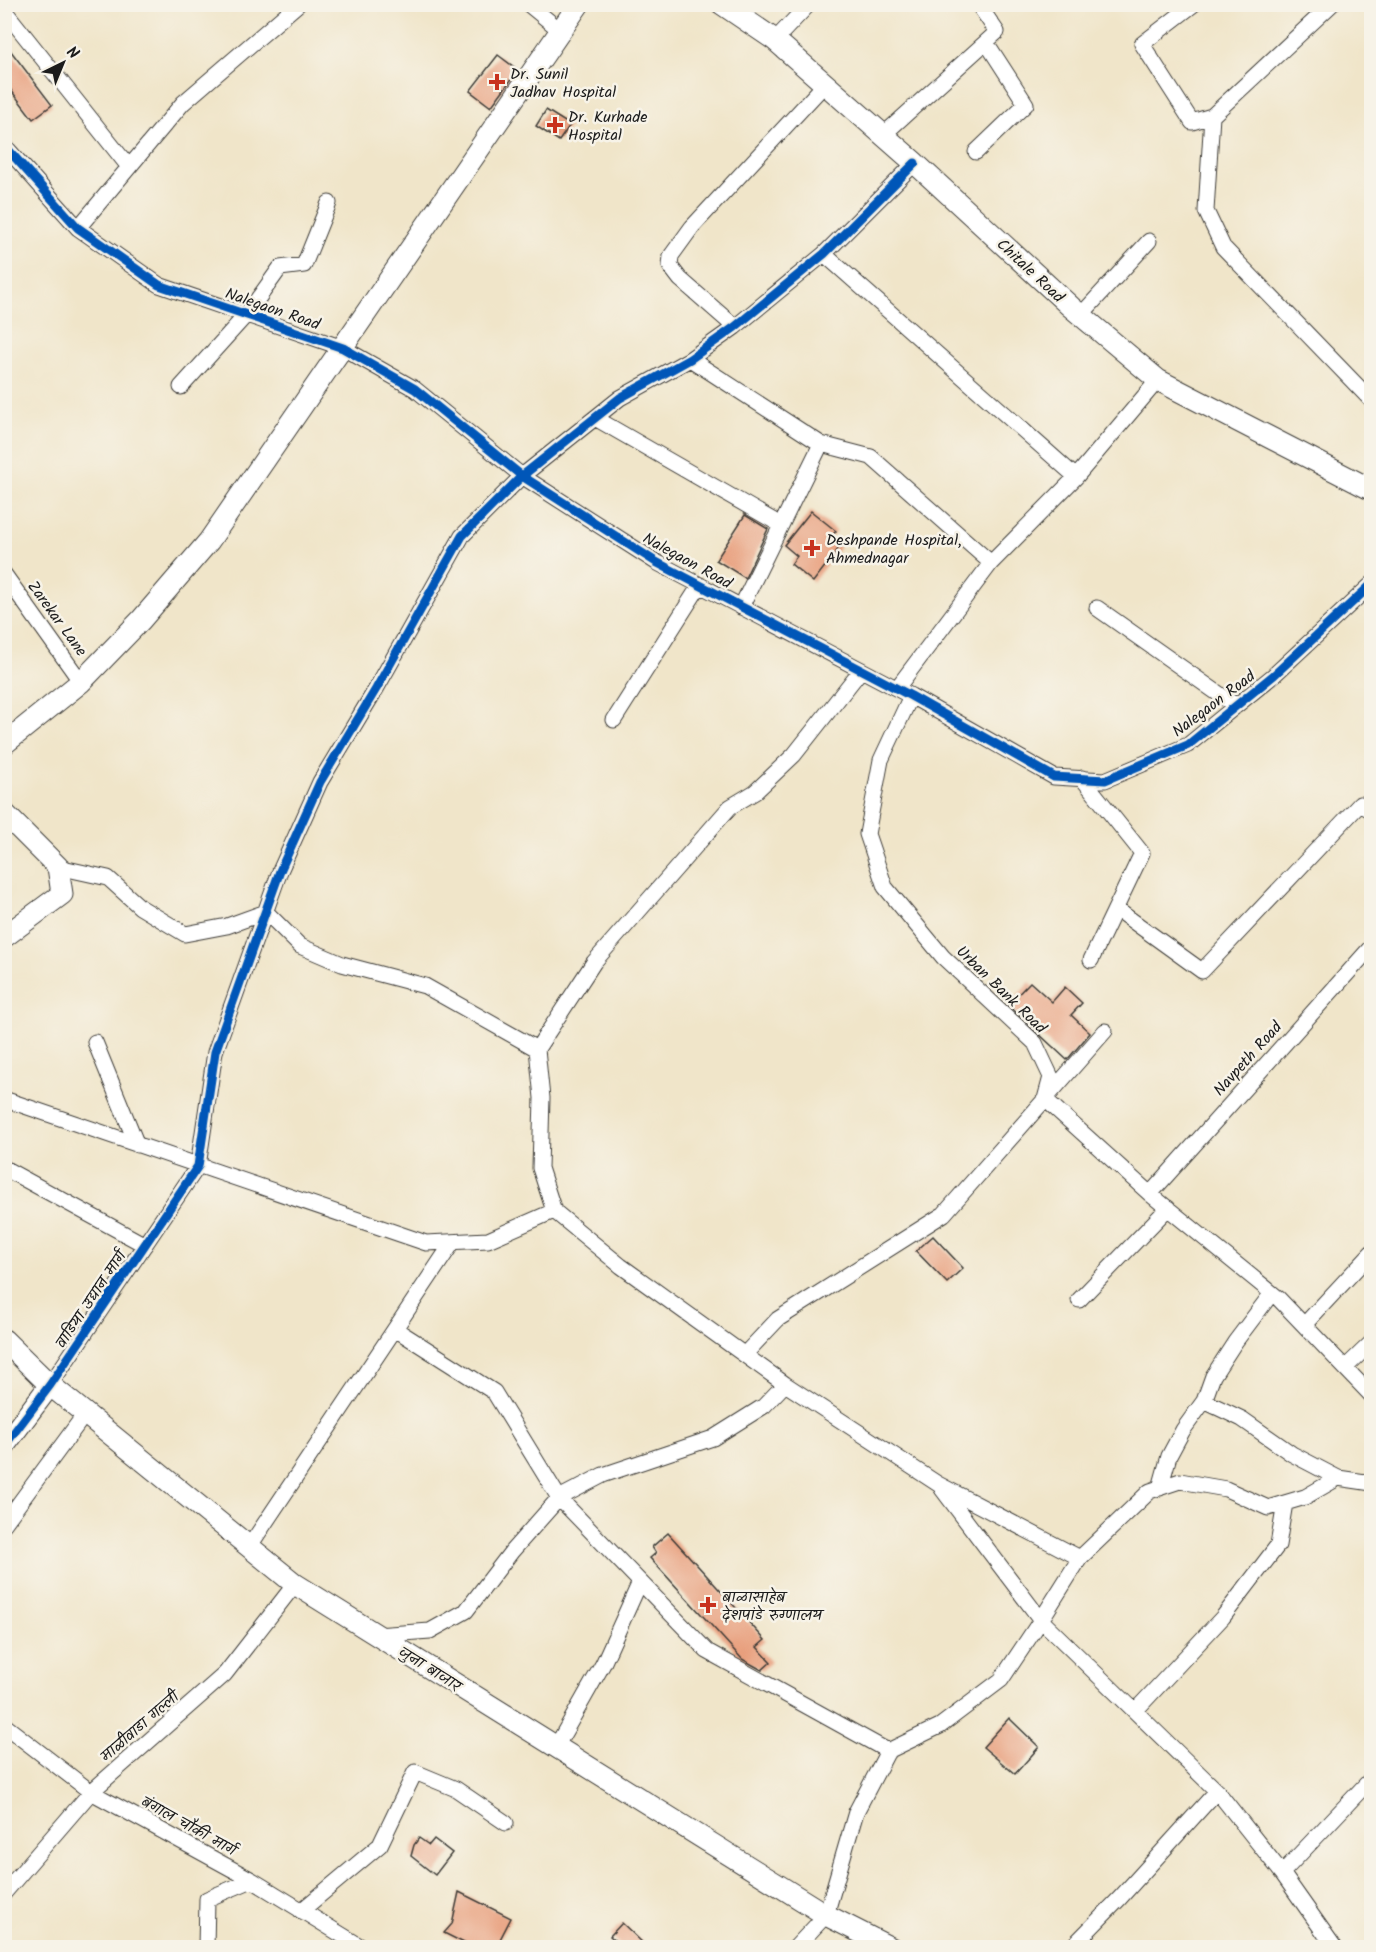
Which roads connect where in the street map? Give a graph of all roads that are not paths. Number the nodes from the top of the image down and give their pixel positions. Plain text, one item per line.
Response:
1 (298, 4) edge
2 (528, 4) edge
3 (579, 4) edge
4 (722, 4) edge
5 (809, 4) edge
6 (978, 4) edge
7 (1194, 4) edge
8 (1332, 4) edge
9 (4, 10) edge
10 (561, 30) junction
11 (775, 40) junction
12 (986, 42) junction
13 (825, 84) junction
14 (1212, 116) junction
15 (883, 135) junction
16 (976, 152) dead end
17 (7, 153) edge
18 (915, 163) junction
19 (129, 167) junction
20 (329, 202) dead end
21 (78, 228) junction
22 (1149, 241) dead end
23 (824, 254) junction
24 (247, 314) junction
25 (1081, 315) junction
26 (735, 327) junction
27 (343, 348) junction
28 (690, 359) junction
29 (1158, 380) junction
30 (181, 387) dead end
31 (1370, 396) edge
32 (595, 418) junction
33 (821, 444) junction
34 (522, 476) junction
35 (1076, 477) junction
36 (1371, 490) edge
37 (781, 525) junction
38 (991, 563) junction
39 (4, 574) edge
40 (1371, 584) edge
41 (699, 585) junction
42 (741, 607) junction
43 (1097, 608) dead end
44 (861, 670) junction
45 (81, 682) junction
46 (897, 688) junction
47 (912, 696) junction
48 (1236, 706) junction
49 (614, 720) dead end
50 (4, 744) edge
51 (1083, 778) junction
52 (1371, 811) edge
53 (4, 813) edge
54 (58, 867) junction
55 (1116, 909) junction
56 (266, 912) junction
57 (4, 937) edge
58 (1371, 946) edge
59 (1091, 960) dead end
60 (1105, 1030) dead end
61 (94, 1042) dead end
62 (537, 1048) junction
63 (4, 1099) edge
64 (1045, 1099) junction
65 (137, 1145) junction
66 (198, 1166) junction
67 (4, 1168) edge
68 (1150, 1194) junction
69 (1168, 1208) junction
70 (554, 1211) junction
71 (453, 1242) junction
72 (145, 1245) junction
73 (1371, 1252) edge
74 (1272, 1293) junction
75 (1078, 1300) dead end
76 (1304, 1325) junction
77 (395, 1329) junction
78 (4, 1340) edge
79 (1371, 1342) edge
80 (745, 1354) junction
81 (1345, 1368) junction
82 (785, 1384) junction
83 (50, 1385) junction
84 (1371, 1396) edge
85 (1204, 1401) junction
86 (85, 1414) junction
87 (4, 1446) edge
88 (1338, 1478) junction
89 (1371, 1483) edge
90 (938, 1484) junction
91 (1160, 1488) junction
92 (559, 1498) junction
93 (1285, 1503) junction
94 (4, 1524) edge
95 (249, 1547) junction
96 (1080, 1558) junction
97 (640, 1582) junction
98 (295, 1584) junction
99 (1041, 1620) junction
100 (376, 1635) junction
101 (1135, 1711) junction
102 (4, 1725) edge
103 (556, 1747) junction
104 (888, 1751) junction
105 (1371, 1778) edge
106 (1217, 1791) junction
107 (91, 1792) junction
108 (506, 1823) dead end
109 (1282, 1873) junction
110 (252, 1880) junction
111 (4, 1893) edge
112 (301, 1911) junction
113 (826, 1915) junction
114 (207, 1947) edge
115 (363, 1947) edge
116 (795, 1947) edge
117 (891, 1947) edge
118 (1071, 1947) edge
119 (1335, 1947) edge

1 - 19 street
2 - 10 street
3 - 10 street
4 - 11 street, Chitale Road
5 - 11 street
6 - 12 street
7 - 14 street
8 - 14 street
9 - 19 street
10 - 27 street
11 - 13 street, Chitale Road
12 - 15 street
12 - 16 street
13 - 15 street, Chitale Road
13 - 26 street
14 - 31 street
15 - 18 street, Chitale Road
17 - 21 street, Nalegaon Road
18 - 23 street
18 - 25 street, Chitale Road
19 - 21 street
20 - 24 street
21 - 24 street, Nalegaon Road
22 - 25 street
23 - 26 street
23 - 35 street
24 - 27 street, Nalegaon Road
24 - 30 street
25 - 29 street, Chitale Road
26 - 28 street
27 - 34 street, Nalegaon Road
27 - 45 street
28 - 32 street
28 - 33 street
29 - 35 street
29 - 36 street, Chitale Road
32 - 34 street
32 - 37 street
33 - 37 street
33 - 38 street
34 - 41 street, Nalegaon Road
34 - 56 street
35 - 38 street
37 - 42 street
38 - 46 street
39 - 45 street, Zarekar Lane
40 - 48 street, Nalegaon Road
41 - 42 street, Nalegaon Road
41 - 49 street
42 - 44 street, Nalegaon Road
43 - 48 street
44 - 46 street, Nalegaon Road
44 - 62 street
45 - 50 street
46 - 47 street, Nalegaon Road
47 - 51 street, Nalegaon Road
47 - 64 street, Urban Bank Road
48 - 51 street, Nalegaon Road
51 - 55 street
52 - 55 street
53 - 54 street
54 - 56 street
54 - 57 street
55 - 59 street
56 - 62 street
56 - 66 street
58 - 68 street, Navpeth Road
60 - 64 street
61 - 65 street
62 - 70 street
63 - 65 street
64 - 68 street
64 - 80 street
65 - 66 street
66 - 71 street
66 - 72 street, वाडिया उद्यान मार्ग
67 - 72 street
68 - 69 street
69 - 74 street
69 - 75 street
70 - 71 street
70 - 80 street
71 - 77 street
72 - 83 street, वाडिया उद्यान मार्ग
73 - 76 street
74 - 76 street
74 - 85 street
76 - 81 street
77 - 92 street
77 - 95 street
78 - 83 street, जुना बाजार
79 - 81 street
80 - 82 street
81 - 84 street
82 - 90 street
82 - 92 street
83 - 86 street, जुना बाजार
83 - 87 street, वाडिया उद्यान मार्ग
85 - 88 street
85 - 91 street
86 - 94 street
86 - 95 street, जुना बाजार
88 - 89 street
88 - 93 street
90 - 96 street
90 - 99 street
91 - 93 street
91 - 96 street
92 - 97 street
92 - 100 street
93 - 101 street
95 - 98 street, जुना बाजार
96 - 99 street
97 - 103 street
97 - 104 street
98 - 100 street, जुना बाजार
98 - 107 street, माळीवाडा गल्ली
99 - 101 street
99 - 104 street
100 - 103 street, जुना बाजार
101 - 106 street
102 - 107 street, बंगाल चौकी मार्ग
103 - 113 street, जुना बाजार
104 - 113 street
105 - 109 street
106 - 109 street
106 - 118 street
107 - 110 street, बंगाल चौकी मार्ग
107 - 111 street, माळीवाडा गल्ली
108 - 112 street
109 - 119 street
110 - 112 street, बंगाल चौकी मार्ग
110 - 114 street
112 - 115 street, बंगाल चौकी मार्ग
113 - 116 street
113 - 117 street, जुना बाजार

